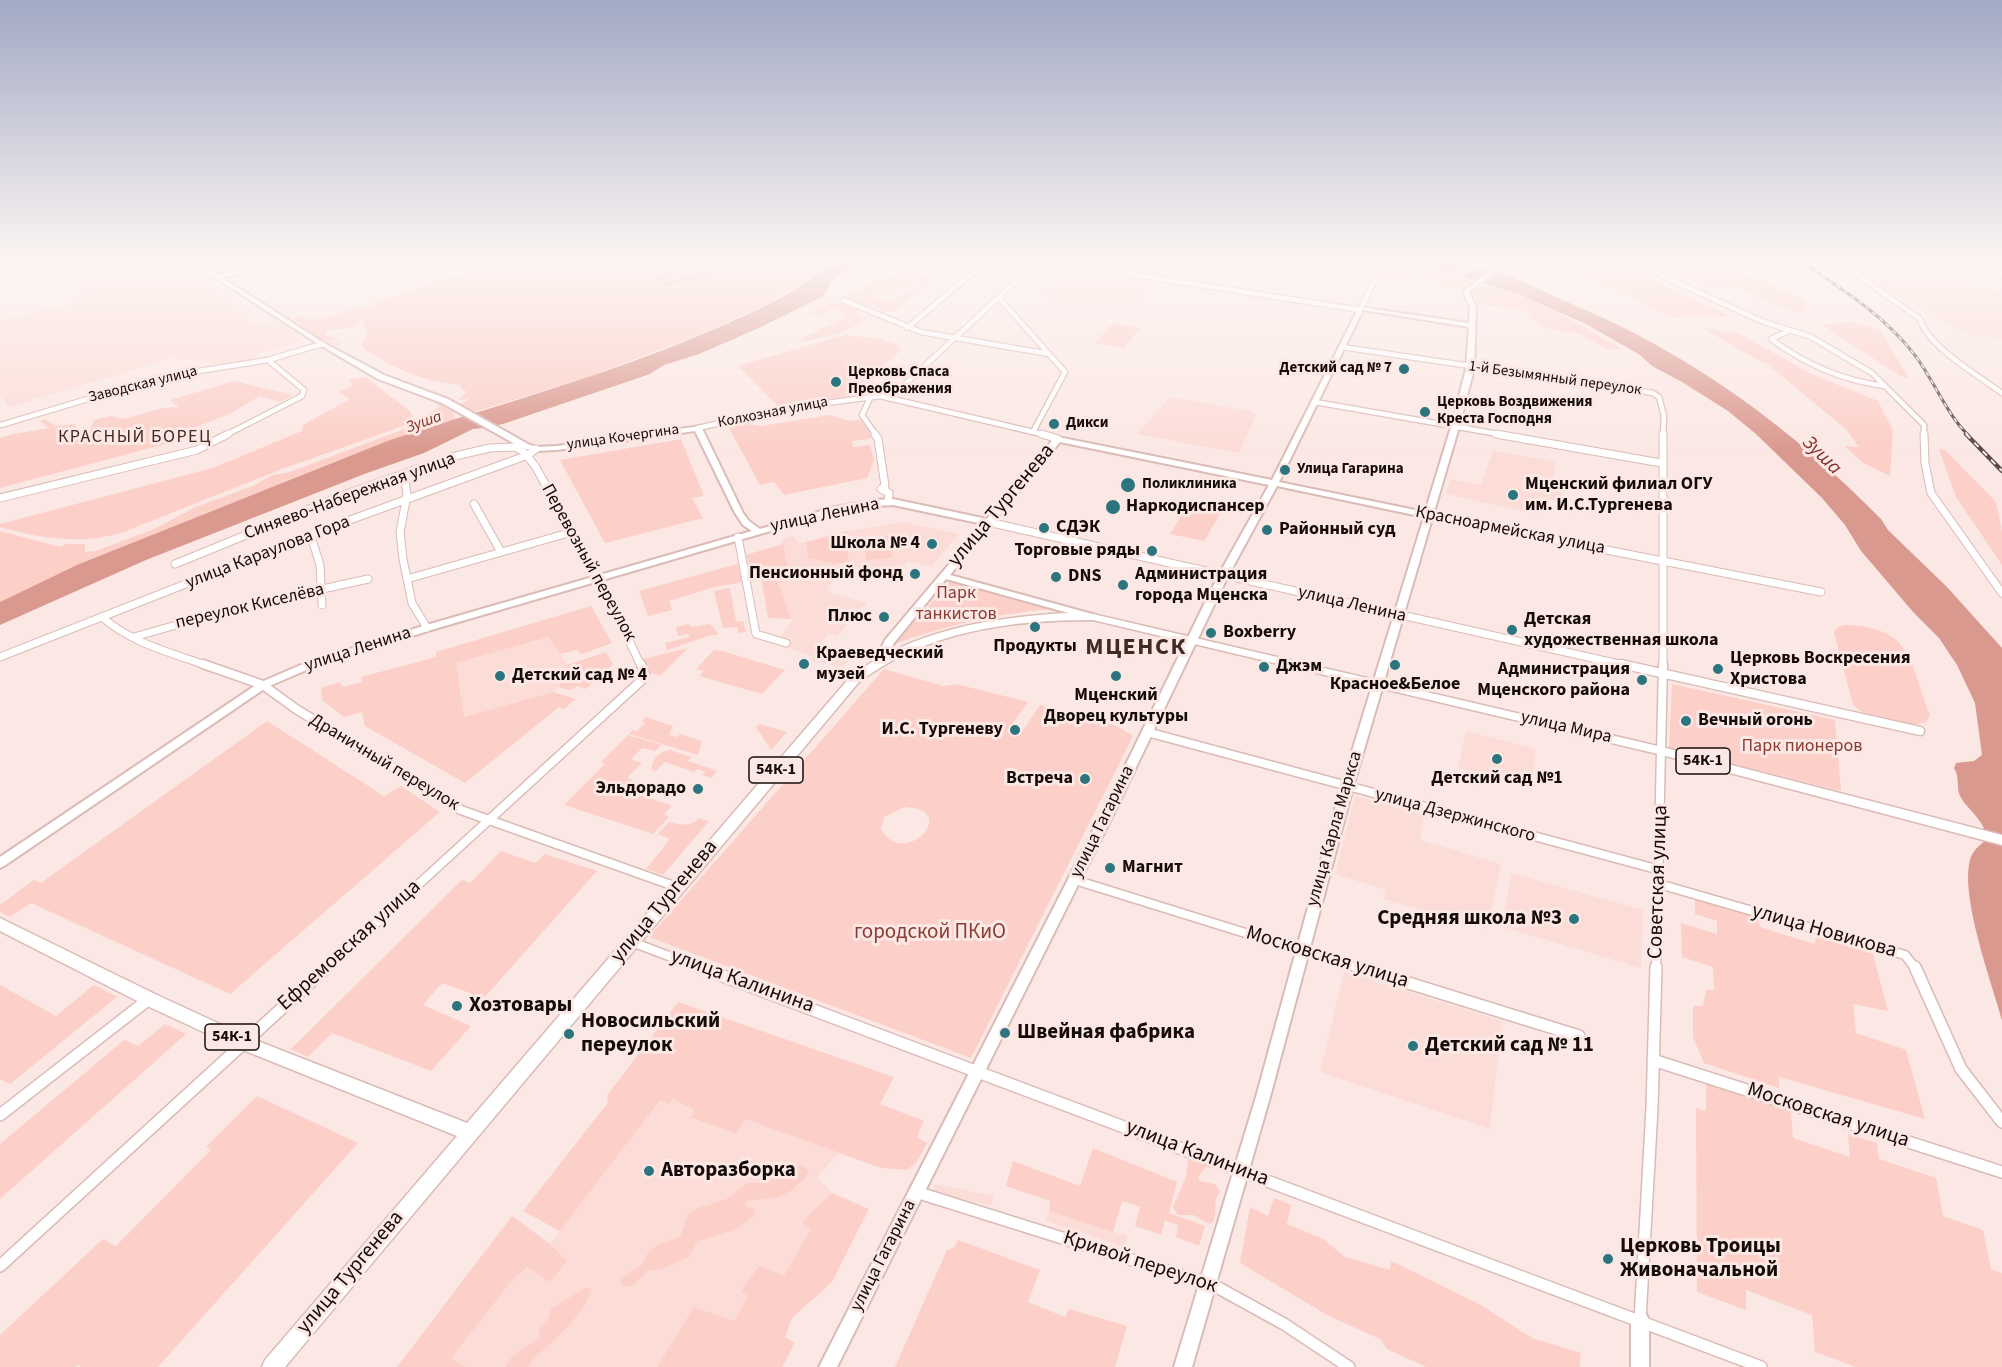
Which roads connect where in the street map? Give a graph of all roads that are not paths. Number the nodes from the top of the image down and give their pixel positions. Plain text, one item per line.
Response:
1 (291, 324) edge
2 (897, 324) edge
3 (912, 324) edge
4 (970, 324) edge
5 (1022, 324) edge
6 (1354, 324) edge
7 (1463, 324) edge
8 (1774, 324) edge
9 (1921, 324) edge
10 (1471, 325) joint
11 (907, 328) junction
12 (1791, 330) junction
13 (954, 338) junction
14 (322, 344) junction
15 (1342, 347) junction
16 (1049, 354) junction
17 (268, 360) junction
18 (1470, 367) junction
19 (1885, 386) junction
20 (2002, 393) edge
21 (871, 396) junction
22 (1659, 397) joint
23 (890, 398) junction
24 (1315, 402) junction
25 (1, 425) edge
26 (1455, 427) junction
27 (698, 428) junction
28 (1034, 430) junction
29 (1058, 439) junction
30 (536, 449) junction
31 (528, 455) junction
32 (1661, 463) junction
33 (404, 474) junction
34 (1274, 484) junction
35 (0, 498) edge
36 (404, 502) junction
37 (888, 502) junction
38 (474, 504) dead end
39 (1428, 515) junction
40 (988, 522) junction
41 (757, 531) junction
42 (573, 532) junction
43 (311, 536) junction
44 (738, 537) junction
45 (501, 552) junction
46 (1664, 560) junction
47 (175, 564) dead end
48 (944, 576) junction
49 (1223, 576) junction
50 (598, 578) junction
51 (368, 579) dead end
52 (407, 579) junction
53 (320, 590) junction
54 (1821, 592) dead end
55 (2002, 593) edge
56 (322, 605) dead end
57 (1397, 615) junction
58 (102, 617) junction
59 (1093, 617) junction
60 (428, 628) junction
61 (134, 637) junction
62 (1192, 638) junction
63 (786, 643) dead end
64 (0, 657) edge
65 (881, 660) junction
66 (645, 674) joint
67 (1663, 674) junction
68 (1378, 683) junction
69 (263, 685) junction
70 (1920, 731) dead end
71 (1147, 732) junction
72 (1662, 751) junction
73 (1347, 787) junction
74 (486, 821) junction
75 (2002, 840) edge
76 (1, 862) edge
77 (1660, 870) junction
78 (1075, 880) junction
79 (1659, 884) junction
80 (678, 887) junction
81 (0, 924) edge
82 (632, 942) junction
83 (1301, 951) junction
84 (149, 999) junction
85 (1579, 1036) dead end
86 (243, 1043) junction
87 (1653, 1060) junction
88 (978, 1070) junction
89 (0, 1115) edge
90 (2002, 1122) edge
91 (471, 1133) junction
92 (1240, 1170) junction
93 (2002, 1172) edge
94 (916, 1192) junction
95 (0, 1266) edge
96 (1206, 1283) junction
97 (1641, 1320) junction
98 (272, 1367) edge
99 (828, 1367) edge
100 (1183, 1367) edge
101 (1348, 1367) edge
102 (1640, 1367) edge
103 (1761, 1367) edge

1 - 14 main road
2 - 11 street
3 - 11 street
4 - 13 street
5 - 16 street, улица Тургенева
6 - 15 main road, улица Гагарина
7 - 10 main road
8 - 12 street
9 - 20 street
10 - 18 main road, улица Карла Маркса
11 - 13 street
12 - 19 street
12 - 19 street
13 - 16 street
13 - 23 street
14 - 17 street, Заводская улица
14 - 30 main road
15 - 18 street, 1-й Безымянный переулок
15 - 24 main road, улица Гагарина
16 - 28 street, улица Тургенева
17 - 25 street, Заводская улица
17 - 35 street
18 - 22 street, 1-й Безымянный переулок
18 - 26 main road, улица Карла Маркса
19 - 55 street
21 - 23 street, Колхозная улица
21 - 27 street, Колхозная улица
21 - 37 street
22 - 32 street, Советская улица
23 - 28 street, Колхозная улица
24 - 26 street
24 - 34 main road, улица Гагарина
26 - 32 street
26 - 39 main road, улица Карла Маркса
27 - 30 main road, улица Кочергина
27 - 41 main road, улица Кочергина
28 - 29 street, Колхозная улица
29 - 34 main road, Красноармейская улица
29 - 40 main road, улица Тургенева
30 - 31 street, улица Караулова Гора
31 - 33 street, Синяево-Набережная улица
31 - 36 street, улица Караулова Гора
31 - 42 street, Перевозный переулок
32 - 46 street, Советская улица
33 - 36 street
33 - 47 street, Синяево-Набережная улица
34 - 39 main road, Красноармейская улица
34 - 49 main road, улица Гагарина
36 - 43 street, улица Караулова Гора
36 - 52 street
37 - 40 main road, улица Ленина
37 - 41 main road, улица Ленина
38 - 45 street
39 - 46 street, Красноармейская улица
39 - 57 main road, улица Карла Маркса
40 - 48 main road, улица Тургенева
40 - 49 street, улица Ленина
41 - 44 main road, улица Ленина
42 - 45 street
42 - 50 street, Перевозный переулок
43 - 53 street
43 - 58 street, улица Караулова Гора
44 - 50 main road, улица Ленина
44 - 63 street
45 - 52 street
46 - 54 street, Красноармейская улица
46 - 67 street, Советская улица
48 - 59 main road, улица Мира
48 - 65 main road, улица Тургенева
49 - 57 street, улица Ленина
49 - 62 main road, улица Гагарина
50 - 60 main road, улица Ленина
50 - 66 street, Перевозный переулок
51 - 53 street, переулок Киселёва
52 - 60 street
53 - 56 street
53 - 61 street, переулок Киселёва
57 - 67 street, улица Ленина
57 - 68 main road, улица Карла Маркса
58 - 61 street, Драничный переулок
58 - 64 street, улица Караулова Гора
59 - 62 main road, улица Мира / 54К-1
59 - 65 main road, улица Мира / 54К-1
60 - 69 main road, улица Ленина
61 - 69 street, Драничный переулок
62 - 68 main road, улица Мира / 54К-1
62 - 71 main road, улица Гагарина
65 - 80 main road, улица Тургенева / 54К-1
66 - 74 street, Ефремовская улица
67 - 70 street, улица Ленина
67 - 72 street, Советская улица
68 - 72 main road, улица Мира / 54К-1
68 - 73 main road, улица Карла Маркса
69 - 74 street, Драничный переулок
69 - 76 main road, улица Ленина
71 - 73 street, улица Дзержинского
71 - 78 main road, улица Гагарина
72 - 75 main road, улица Мира / 54К-1
72 - 77 street, Советская улица
73 - 77 street, улица Дзержинского
73 - 83 main road, улица Карла Маркса
74 - 80 street, Драничный переулок
74 - 86 street, Ефремовская улица
77 - 79 street, Советская улица
78 - 83 street, Московская улица
78 - 88 main road, улица Гагарина
79 - 87 street, Советская улица
79 - 90 street, улица Новикова
80 - 82 main road, улица Тургенева / 54К-1
81 - 84 main road, 54К-1
82 - 88 street, улица Калинина
82 - 91 main road, улица Тургенева / 54К-1
83 - 85 street, Московская улица
83 - 92 main road, улица Карла Маркса
84 - 86 main road, 54К-1
84 - 89 street
86 - 91 main road, 54К-1
86 - 95 street, Ефремовская улица
87 - 93 street, Московская улица
87 - 97 street, Советская улица
88 - 92 street, улица Калинина
88 - 94 main road, улица Гагарина
91 - 98 main road, улица Тургенева / 54К-1
92 - 96 main road, улица Карла Маркса
92 - 97 street, улица Калинина
94 - 96 street, Кривой переулок
94 - 99 main road, улица Гагарина
96 - 100 main road, улица Карла Маркса
96 - 101 street, Кривой переулок
97 - 102 main road, Советская улица
97 - 103 street, улица Калинина

